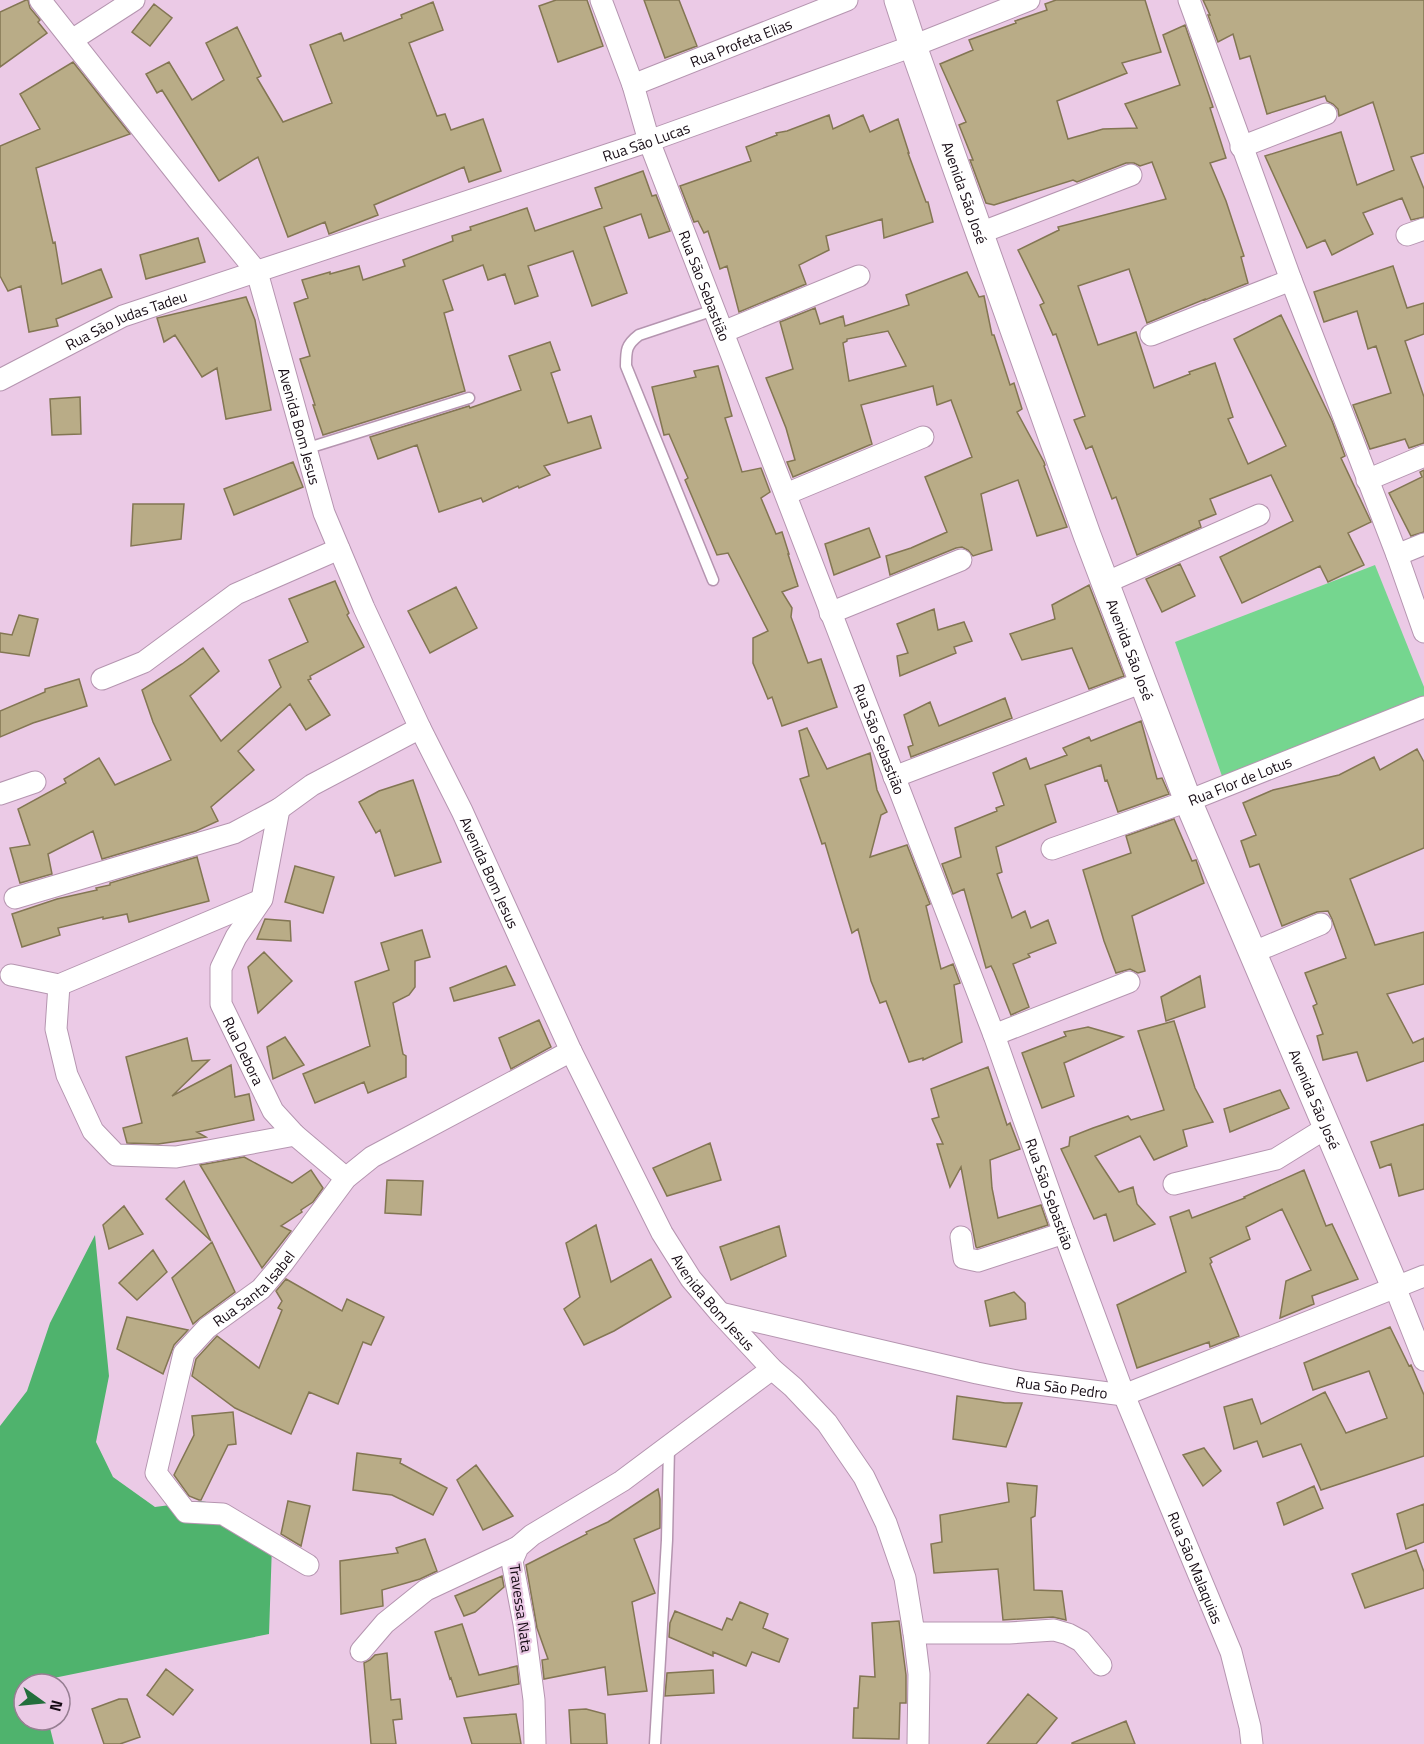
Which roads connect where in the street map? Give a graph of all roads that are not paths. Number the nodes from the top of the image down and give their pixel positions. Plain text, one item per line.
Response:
1 (40, 0) edge
2 (134, 0) edge
3 (600, 0) edge
4 (846, 0) edge
5 (898, 0) edge
6 (1029, 0) edge
7 (1189, 0) edge
8 (72, 40) junction
9 (913, 46) junction
10 (633, 85) junction
11 (1326, 114) dead end
12 (648, 141) junction
13 (1241, 147) junction
14 (1131, 175) dead end
15 (980, 233) junction
16 (257, 272) junction
17 (859, 276) dead end
18 (1291, 280) junction
19 (714, 310) junction
20 (723, 332) junction
21 (1151, 335) dead end
22 (0, 380) edge
23 (469, 398) dead end
24 (923, 437) dead end
25 (305, 449) junction
26 (1424, 456) edge
27 (1367, 480) junction
28 (786, 494) junction
29 (1259, 516) dead end
30 (1424, 544) edge
31 (339, 549) junction
32 (1397, 555) junction
33 (962, 560) dead end
34 (713, 580) dead end
35 (1105, 583) junction
36 (830, 613) junction
37 (1424, 632) edge
38 (102, 680) dead end
39 (1143, 682) junction
40 (1424, 707) edge
41 (420, 728) junction
42 (894, 777) junction
43 (35, 782) dead end
44 (0, 794) edge
45 (1188, 801) junction
46 (279, 808) junction
47 (1052, 849) dead end
48 (15, 898) dead end
49 (262, 899) junction
50 (1321, 924) dead end
51 (1254, 952) junction
52 (11, 975) dead end
53 (1129, 982) dead end
54 (58, 985) junction
55 (994, 1035) junction
56 (572, 1051) junction
57 (1326, 1128) junction
58 (295, 1135) junction
59 (346, 1178) junction
60 (1174, 1184) dead end
61 (1064, 1233) junction
62 (961, 1237) dead end
63 (1424, 1276) edge
64 (1395, 1287) junction
65 (720, 1313) junction
66 (1424, 1360) edge
67 (771, 1369) junction
68 (1124, 1395) junction
69 (669, 1446) junction
70 (518, 1547) junction
71 (308, 1565) dead end
72 (914, 1633) junction
73 (361, 1651) dead end
74 (1101, 1665) dead end
75 (535, 1744) edge
76 (655, 1744) edge
77 (918, 1744) edge
78 (1252, 1744) edge

1 - 8 street, Avenida Bom Jesus
2 - 8 street
3 - 10 street, Rua São Sebastião
4 - 10 street, Rua Profeta Elias
5 - 9 street, Avenida São José
6 - 9 street, Rua São Lucas
7 - 13 street
8 - 16 street, Avenida Bom Jesus
9 - 12 street, Rua São Lucas
9 - 15 street, Avenida São José
10 - 12 street, Rua São Sebastião
11 - 13 street
12 - 16 street, Rua São Lucas
12 - 19 street, Rua São Sebastião
13 - 18 street
14 - 15 street
15 - 35 street, Avenida São José
16 - 22 street, Rua São Judas Tadeu
16 - 25 street, Avenida Bom Jesus
17 - 20 street
18 - 21 street
18 - 27 street
19 - 20 street, Rua São Sebastião
19 - 34 lane
20 - 28 street, Rua São Sebastião
23 - 25 lane
24 - 28 street
25 - 31 street, Avenida Bom Jesus
26 - 27 street
27 - 32 street
28 - 36 street, Rua São Sebastião
29 - 35 street
30 - 32 street
31 - 38 street
31 - 41 street, Avenida Bom Jesus
32 - 37 street
33 - 36 street
35 - 39 street, Avenida São José
36 - 42 street, Rua São Sebastião
39 - 42 street
39 - 45 street, Avenida São José
40 - 45 street, Rua Flor de Lotus
41 - 46 street
41 - 56 street, Avenida Bom Jesus
42 - 55 street, Rua São Sebastião
43 - 44 street
45 - 47 street, Rua Flor de Lotus
45 - 51 street, Avenida São José
46 - 48 street
46 - 49 street, Rua Debora
49 - 54 street
49 - 58 street, Rua Debora
50 - 51 street
51 - 57 street, Avenida São José
52 - 54 street
53 - 55 street
54 - 58 street
55 - 61 street, Rua São Sebastião
56 - 59 street, Rua Santa Isabel
56 - 65 street, Avenida Bom Jesus
57 - 60 street
57 - 64 street, Avenida São José
58 - 59 street, Rua Debora
59 - 71 street, Rua Santa Isabel
61 - 62 street
61 - 68 street, Rua São Sebastião
63 - 64 street, Rua São Pedro
64 - 66 street
64 - 68 street, Rua São Pedro
65 - 67 street, Avenida Bom Jesus
65 - 68 street, Rua São Pedro
67 - 69 street, Travessa Nata
67 - 72 street, Avenida Bom Jesus
68 - 78 street, Rua São Malaquias
69 - 70 street, Travessa Nata
69 - 76 lane
70 - 73 street
70 - 75 street, Travessa Nata
72 - 74 street
72 - 77 street, Avenida Bom Jesus

